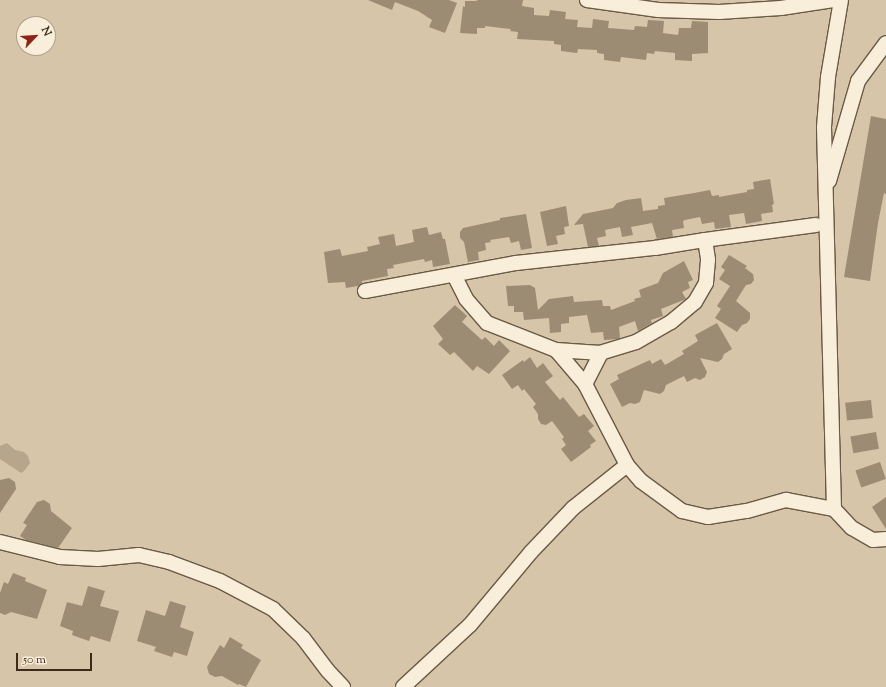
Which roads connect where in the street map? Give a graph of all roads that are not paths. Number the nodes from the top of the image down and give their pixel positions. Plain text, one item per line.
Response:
1 (587, 0) edge
2 (833, 0) edge
3 (841, 0) edge
4 (886, 43) edge
5 (825, 197) junction
6 (816, 225) dead end
7 (704, 240) junction
8 (454, 275) junction
9 (365, 291) dead end
10 (556, 350) junction
11 (601, 353) junction
12 (585, 384) junction
13 (627, 465) junction
14 (834, 509) junction
15 (886, 539) edge
16 (0, 542) edge
17 (343, 687) edge
18 (403, 687) edge

1 - 2 street
3 - 5 street
4 - 5 street
5 - 14 street
6 - 7 street
7 - 8 street
7 - 11 street
8 - 9 street
8 - 10 street
10 - 11 street
10 - 12 street
11 - 12 street
12 - 13 street
13 - 14 street
13 - 18 street
14 - 15 street
16 - 17 street

